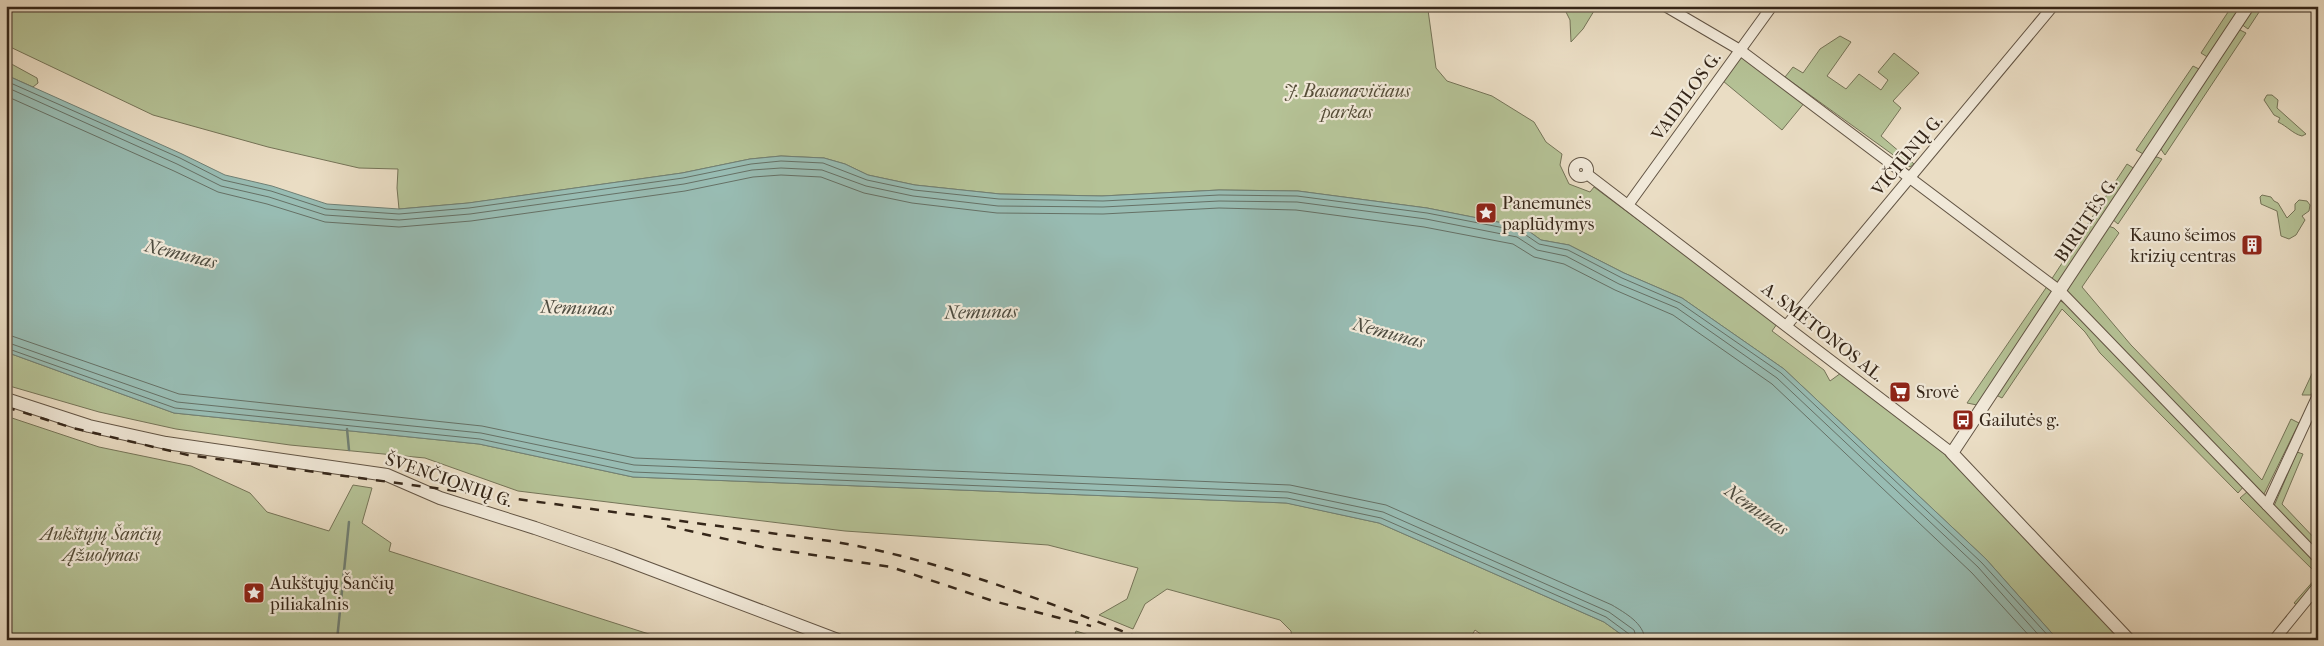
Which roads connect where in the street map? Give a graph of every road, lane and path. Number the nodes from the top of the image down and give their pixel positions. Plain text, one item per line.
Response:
1 (1665, 6) edge
2 (1772, 6) edge
3 (2053, 6) edge
4 (2248, 6) edge
5 (1740, 50) junction
6 (1587, 174) dead end
7 (1911, 176) junction
8 (1628, 205) junction
9 (2060, 291) junction
10 (1786, 325) junction
11 (2318, 395) edge
12 (6, 399) edge
13 (1952, 453) junction
14 (2267, 505) junction
15 (2318, 558) edge
16 (2318, 586) edge
17 (838, 640) edge
18 (2129, 640) edge
19 (2274, 640) edge

1 - 5 street
2 - 5 street, VAIDILOS G.
3 - 7 street, VIČIŪNŲ G.
4 - 9 street, BIRUTĖS G.
5 - 7 street
5 - 8 street, VAIDILOS G.
6 - 8 street, A. SMETONOS AL.
7 - 9 street
7 - 10 street, VIČIŪNŲ G.
8 - 10 street, A. SMETONOS AL.
9 - 13 street, BIRUTĖS G.
9 - 14 street
10 - 13 street, A. SMETONOS AL.
11 - 14 street
12 - 17 street, ŠVENČIONIŲ G.
13 - 18 street, A. SMETONOS AL.
14 - 15 street
16 - 19 street

